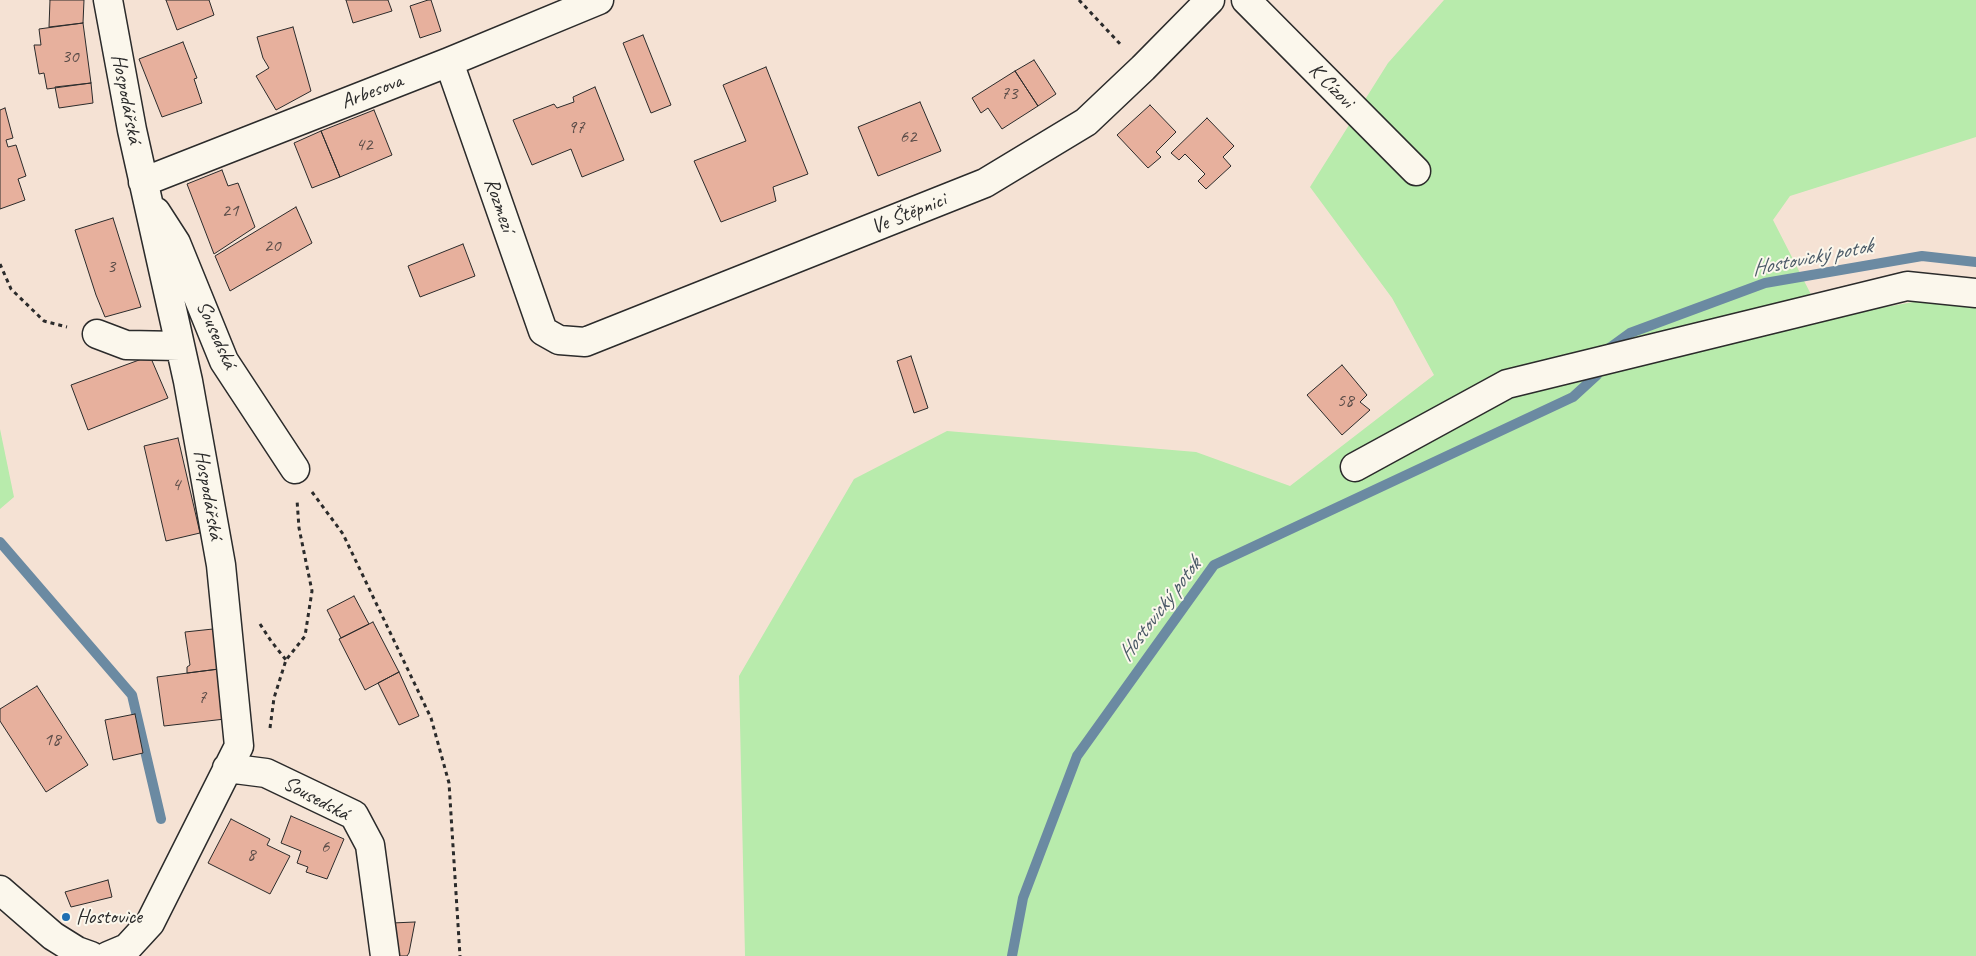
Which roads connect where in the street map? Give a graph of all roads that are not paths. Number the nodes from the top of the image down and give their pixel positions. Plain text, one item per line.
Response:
1 (108, 0) edge
2 (599, 0) edge
3 (1210, 0) edge
4 (1246, 0) edge
5 (448, 62) junction
6 (1416, 172) dead end
7 (145, 189) junction
8 (1976, 293) edge
9 (97, 334) road end
10 (559, 340) joint
11 (180, 346) junction
12 (1355, 467) dead end
13 (295, 469) road end
14 (227, 768) junction
15 (0, 890) edge
16 (91, 956) edge
17 (108, 956) edge
18 (385, 956) edge

1 - 7 street, Hospodářská
2 - 5 street, Arbesova
3 - 10 street, Ve Štěpnici
4 - 6 street, K Cízovi
5 - 7 street, Arbesova
5 - 10 street, Rozmezí
7 - 11 street, Hospodářská
7 - 13 street, Sousedská
8 - 12 street
9 - 11 street
11 - 14 street, Hospodářská
14 - 17 street, Hospodářská
14 - 18 street, Sousedská
15 - 16 street

